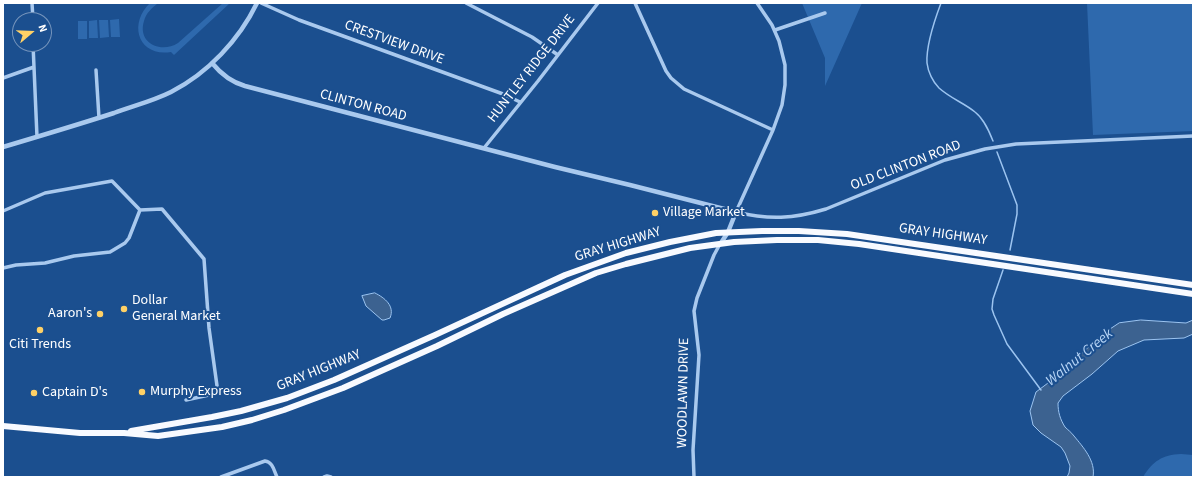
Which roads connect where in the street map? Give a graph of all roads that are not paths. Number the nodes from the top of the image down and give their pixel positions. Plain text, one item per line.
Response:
1 (257, 3) edge
2 (260, 3) edge
3 (466, 3) edge
4 (598, 3) edge
5 (635, 3) edge
6 (757, 3) edge
7 (825, 13) dead end
8 (774, 30) junction
9 (33, 52) edge
10 (558, 55) junction
11 (212, 64) junction
12 (34, 67) junction
13 (96, 70) dead end
14 (3, 78) edge
15 (520, 102) junction
16 (99, 118) junction
17 (773, 130) junction
18 (1193, 136) edge
19 (37, 137) junction
20 (3, 147) edge
21 (484, 148) junction
22 (4, 209) edge
23 (140, 210) junction
24 (736, 212) junction
25 (728, 232) junction
26 (720, 243) junction
27 (3, 268) edge
28 (1193, 285) edge
29 (1193, 294) edge
30 (186, 400) dead end
31 (3, 426) edge
32 (124, 432) junction
33 (222, 477) edge
34 (277, 477) edge
35 (324, 477) edge
36 (331, 477) edge
37 (694, 477) edge

1 - 11 street
2 - 15 street, CRESTVIEW DRIVE
3 - 10 street
4 - 10 street, HUNTLEY RIDGE DRIVE
5 - 17 street
6 - 8 street
7 - 8 street
8 - 17 street
9 - 12 street
10 - 15 street, HUNTLEY RIDGE DRIVE
11 - 16 street
11 - 21 street, CLINTON ROAD
12 - 14 street
12 - 19 street
13 - 16 street
15 - 21 street, HUNTLEY RIDGE DRIVE
16 - 19 street
17 - 24 street
18 - 24 street, OLD CLINTON ROAD
19 - 20 street
21 - 24 street, CLINTON ROAD
22 - 23 street
23 - 27 street
23 - 30 street
24 - 25 street
25 - 26 street
25 - 28 highway, GRAY HIGHWAY
25 - 32 highway, GRAY HIGHWAY
26 - 29 highway, GRAY HIGHWAY
26 - 32 highway, GRAY HIGHWAY
26 - 37 street, WOODLAWN DRIVE
31 - 32 highway, GRAY HIGHWAY
33 - 34 street
35 - 36 street

